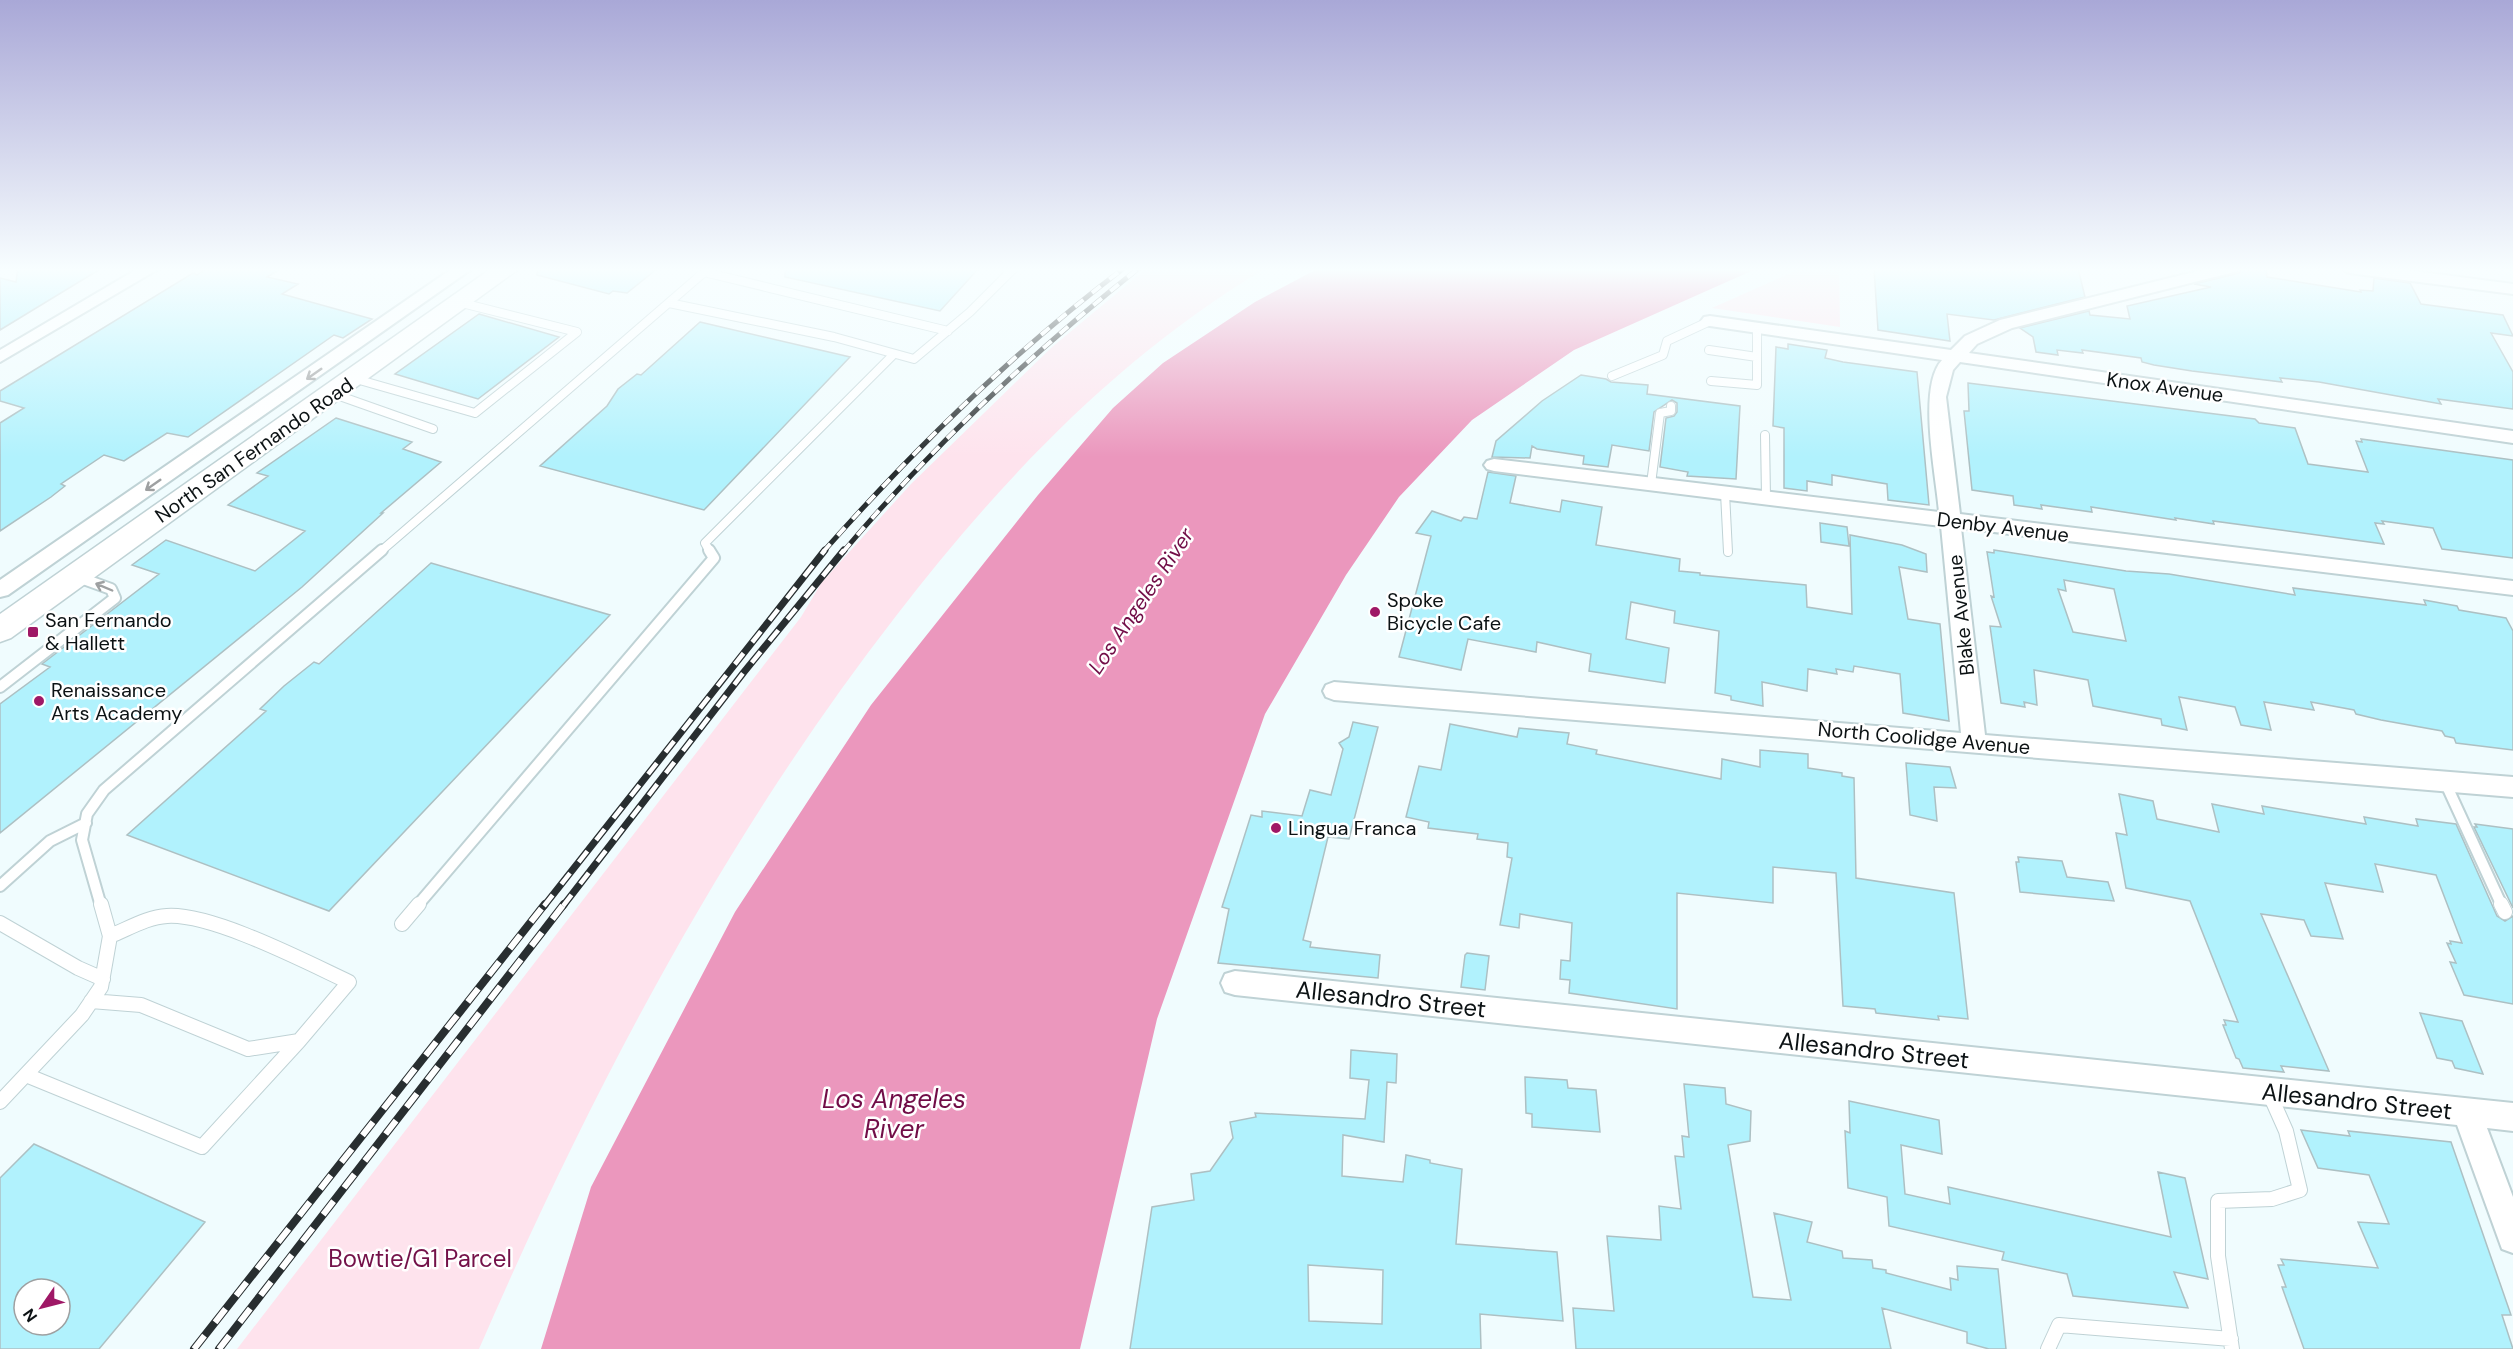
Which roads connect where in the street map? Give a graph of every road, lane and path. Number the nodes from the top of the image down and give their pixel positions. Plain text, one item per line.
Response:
1 (44, 331) edge
2 (374, 331) edge
3 (423, 331) edge
4 (573, 331) edge
5 (637, 331) edge
6 (805, 331) edge
7 (948, 331) edge
8 (1689, 331) edge
9 (1757, 331) edge
10 (1783, 331) edge
11 (1991, 331) edge
12 (1709, 350) dead end
13 (894, 354) junction
14 (0, 357) edge
15 (1757, 357) junction
16 (1955, 357) junction
17 (1612, 376) dead end
18 (1711, 381) dead end
19 (345, 386) junction
20 (1671, 406) dead end
21 (433, 429) dead end
22 (1765, 435) dead end
23 (2513, 437) edge
24 (1494, 465) dead end
25 (1652, 484) junction
26 (1725, 493) junction
27 (1766, 498) junction
28 (1950, 520) junction
29 (1728, 552) dead end
30 (75, 576) junction
31 (2513, 588) edge
32 (0, 590) edge
33 (0, 630) edge
34 (0, 687) edge
35 (1334, 691) dead end
36 (1974, 742) junction
37 (2445, 782) junction
38 (2513, 788) edge
39 (86, 823) junction
40 (0, 886) edge
41 (2505, 912) dead end
42 (0, 923) edge
43 (402, 924) dead end
44 (110, 936) junction
45 (103, 979) junction
46 (1235, 983) dead end
47 (91, 1001) junction
48 (299, 1041) junction
49 (26, 1075) junction
50 (2269, 1092) junction
51 (0, 1102) edge
52 (2467, 1113) junction
53 (2513, 1117) edge
54 (2513, 1238) edge
55 (2231, 1344) edge
56 (2048, 1349) edge

1 - 14 street
2 -> 32 street, North San Fernando Road
3 - 19 main road, North San Fernando Road
4 - 19 lane
5 - 39 lane
6 - 13 lane
7 - 13 lane
8 - 17 lane
9 - 15 lane
10 - 16 street, Knox Avenue
11 - 16 street, Blake Avenue
12 - 15 lane
13 - 43 lane
15 - 18 lane
16 - 23 street, Knox Avenue
16 - 28 street, Blake Avenue
19 - 21 lane
19 - 30 main road, North San Fernando Road
20 - 25 lane
22 - 27 lane
24 - 25 street, Denby Avenue
25 - 26 street, Denby Avenue
26 - 27 street, Denby Avenue
26 - 29 lane
27 - 28 street, Denby Avenue
28 - 31 street, Denby Avenue
28 - 36 street, Blake Avenue
30 - 33 main road, North San Fernando Road
34 -> 30 lane
35 - 36 street, North Coolidge Avenue
36 - 37 street, North Coolidge Avenue
37 - 38 street, North Coolidge Avenue
37 - 41 lane
39 - 40 lane
39 - 44 lane
42 - 45 lane
44 - 45 lane
44 - 48 lane
45 - 47 lane
46 - 50 street, Allesandro Street
47 - 48 lane
47 - 49 lane
48 - 49 lane
49 - 51 lane
50 - 52 street, Allesandro Street
50 - 55 lane
52 - 53 street, Allesandro Street
52 - 54 street
55 - 56 lane

